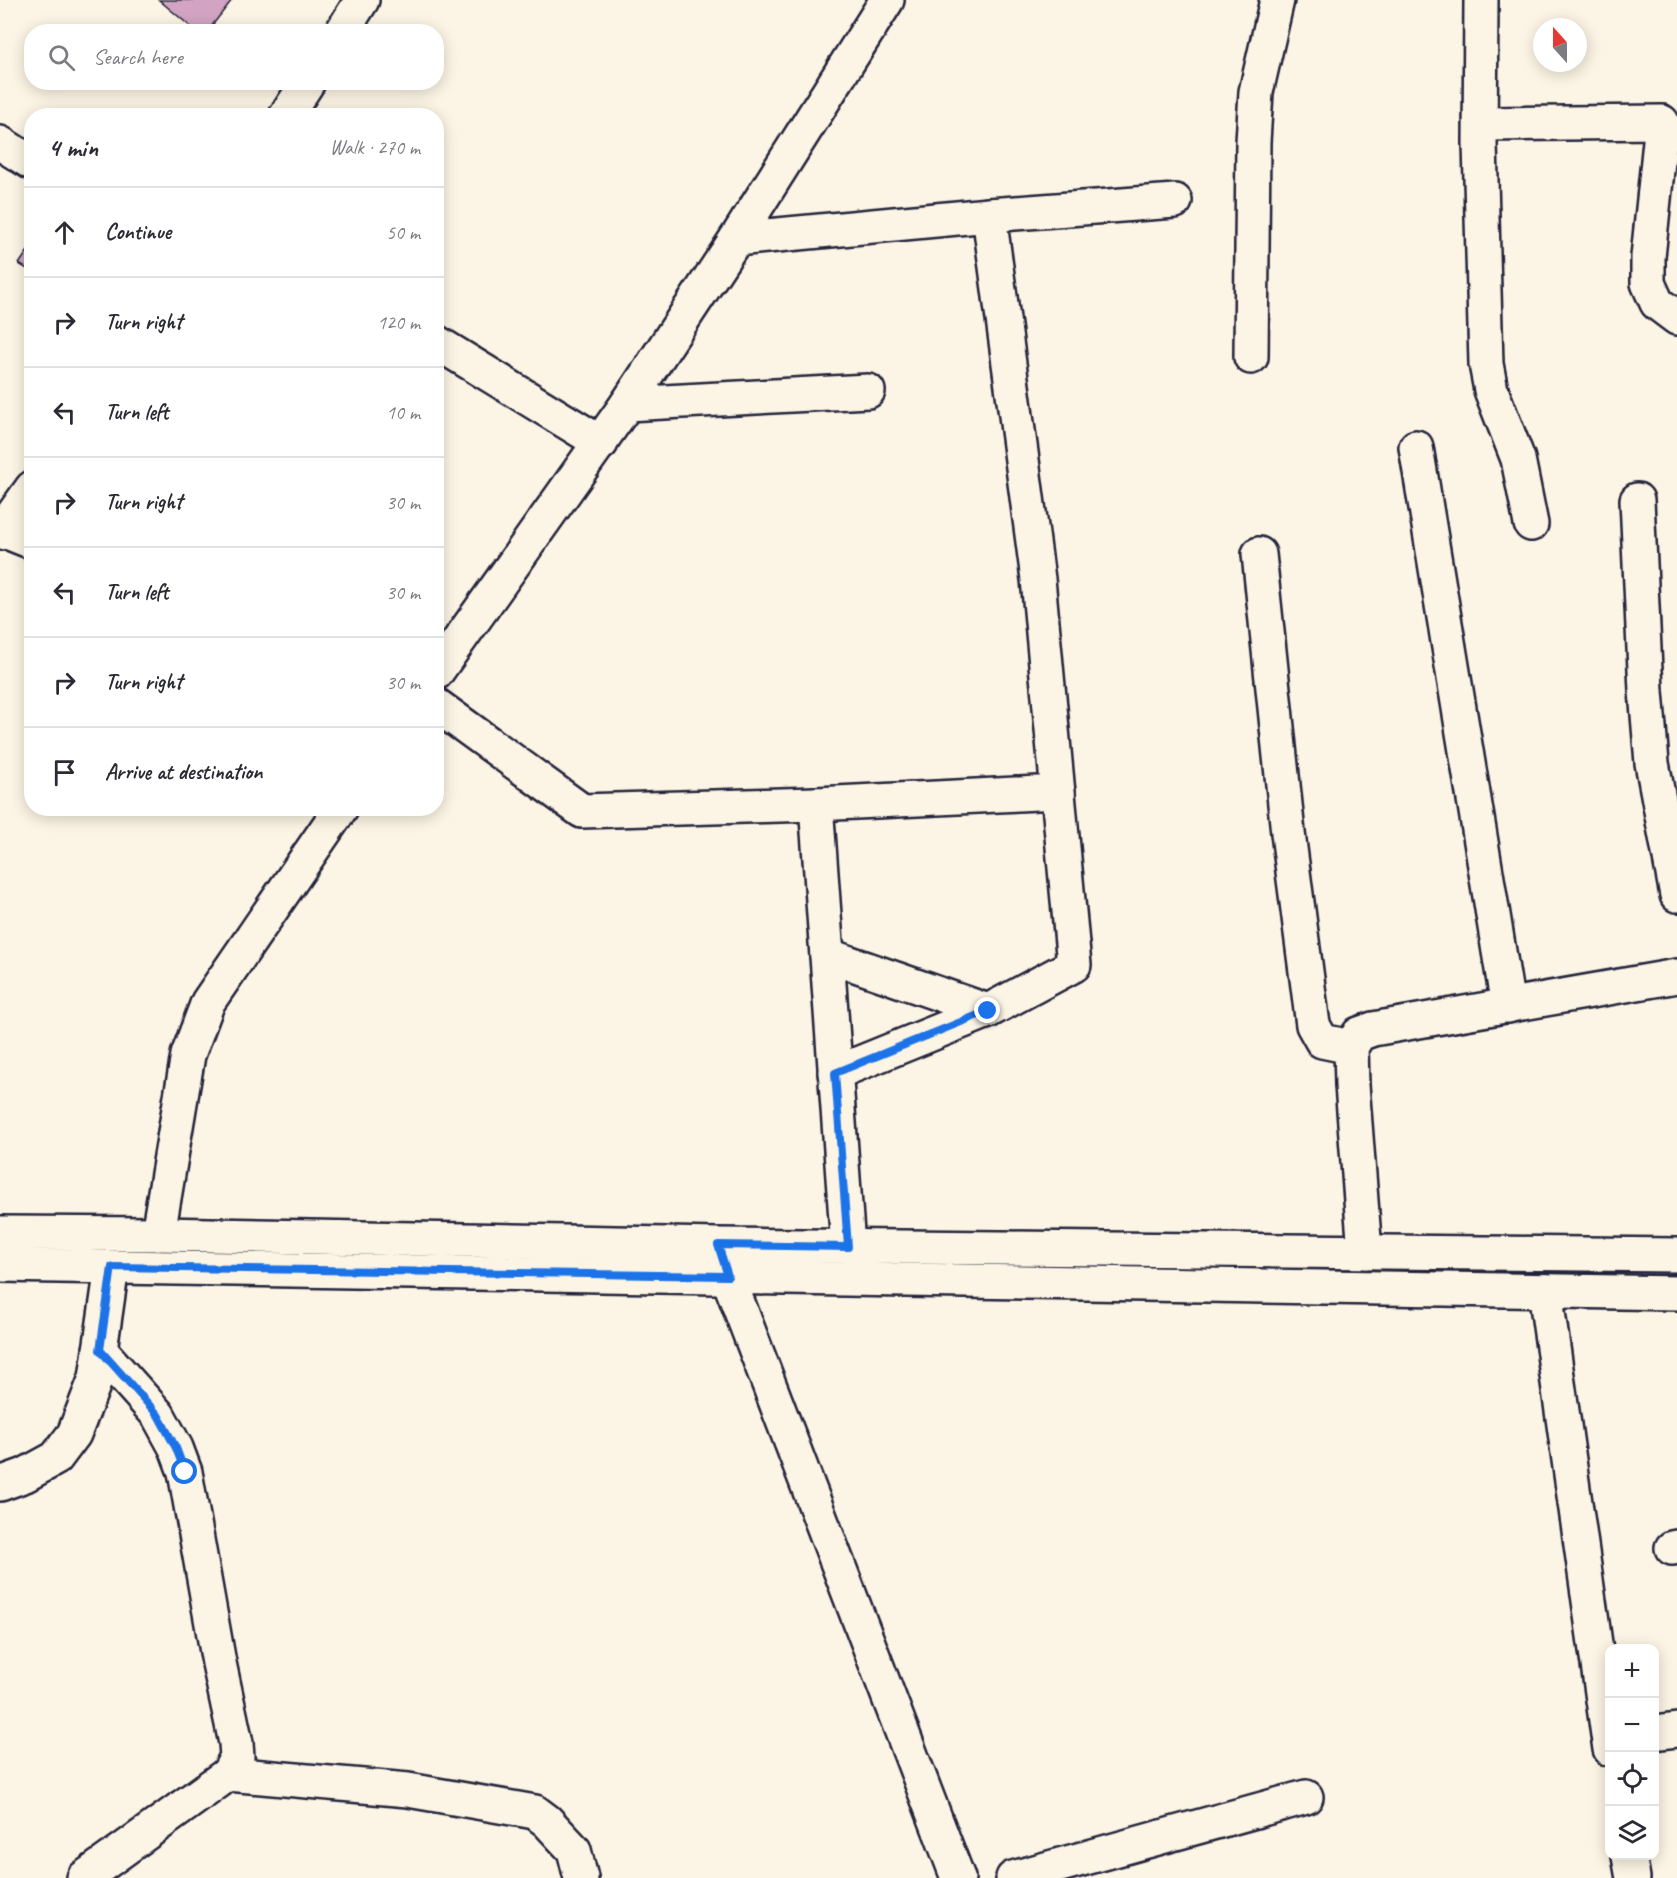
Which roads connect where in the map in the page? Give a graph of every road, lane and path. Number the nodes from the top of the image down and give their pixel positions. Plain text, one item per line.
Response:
1 (362, 0) edge
2 (887, 0) edge
3 (1277, 0) edge
4 (1481, 0) edge
5 (347, 24) edge
6 (303, 90) edge
7 (291, 108) edge
8 (1481, 124) junction
9 (0, 143) edge
10 (24, 158) edge
11 (1175, 201) dead end
12 (989, 215) junction
13 (736, 239) junction
14 (1677, 318) edge
15 (444, 347) edge
16 (1251, 357) dead end
17 (868, 391) dead end
18 (627, 404) junction
19 (601, 443) junction
20 (1416, 447) dead end
21 (1637, 500) dead end
22 (24, 506) edge
23 (1531, 524) dead end
24 (11, 535) edge
25 (1259, 554) dead end
26 (444, 662) edge
27 (444, 711) edge
28 (1058, 792) junction
29 (816, 804) junction
30 (336, 816) edge
31 (1677, 895) edge
32 (827, 955) junction
33 (1677, 976) edge
34 (1508, 1006) junction
35 (988, 1011) junction
36 (1351, 1047) junction
37 (835, 1073) junction
38 (0, 1233) edge
39 (159, 1234) junction
40 (718, 1245) junction
41 (848, 1247) junction
42 (1365, 1252) junction
43 (1677, 1255) edge
44 (0, 1265) edge
45 (112, 1267) junction
46 (728, 1276) junction
47 (1545, 1290) junction
48 (1677, 1293) edge
49 (100, 1350) junction
50 (0, 1484) edge
51 (1605, 1715) edge
52 (1677, 1730) edge
53 (1659, 1732) edge
54 (228, 1774) junction
55 (1306, 1797) dead end
56 (1630, 1860) edge
57 (84, 1878) edge
58 (581, 1878) edge
59 (958, 1878) edge
60 (1013, 1878) edge
61 (1633, 1878) edge

1 - 5 main road
2 - 13 main road
3 - 16 main road
4 - 8 main road
6 - 7 main road
8 - 14 main road
8 - 23 main road
9 - 10 main road
11 - 12 main road
12 - 13 main road
12 - 28 main road
13 - 18 main road
15 - 19 main road
17 - 18 main road
18 - 19 main road
19 - 26 main road
20 - 34 main road
21 - 31 main road
22 - 24 main road
25 - 36 main road
27 - 29 main road
28 - 29 main road
28 - 35 main road
29 - 32 main road
30 - 39 main road
32 - 35 main road
32 - 37 main road
33 - 34 main road
34 - 36 main road
35 - 37 main road
36 - 42 main road
37 - 41 main road
38 - 39 main road
39 - 40 main road
40 - 41 main road
40 - 46 main road
41 - 42 main road
42 - 43 main road
44 - 45 main road
45 - 46 main road
45 - 49 main road
46 - 47 main road
46 - 59 main road
47 - 48 main road
47 - 51 main road
49 - 50 main road
49 - 54 main road
52 - 53 main road
54 - 57 main road
54 - 58 main road
55 - 60 main road
56 - 61 main road

